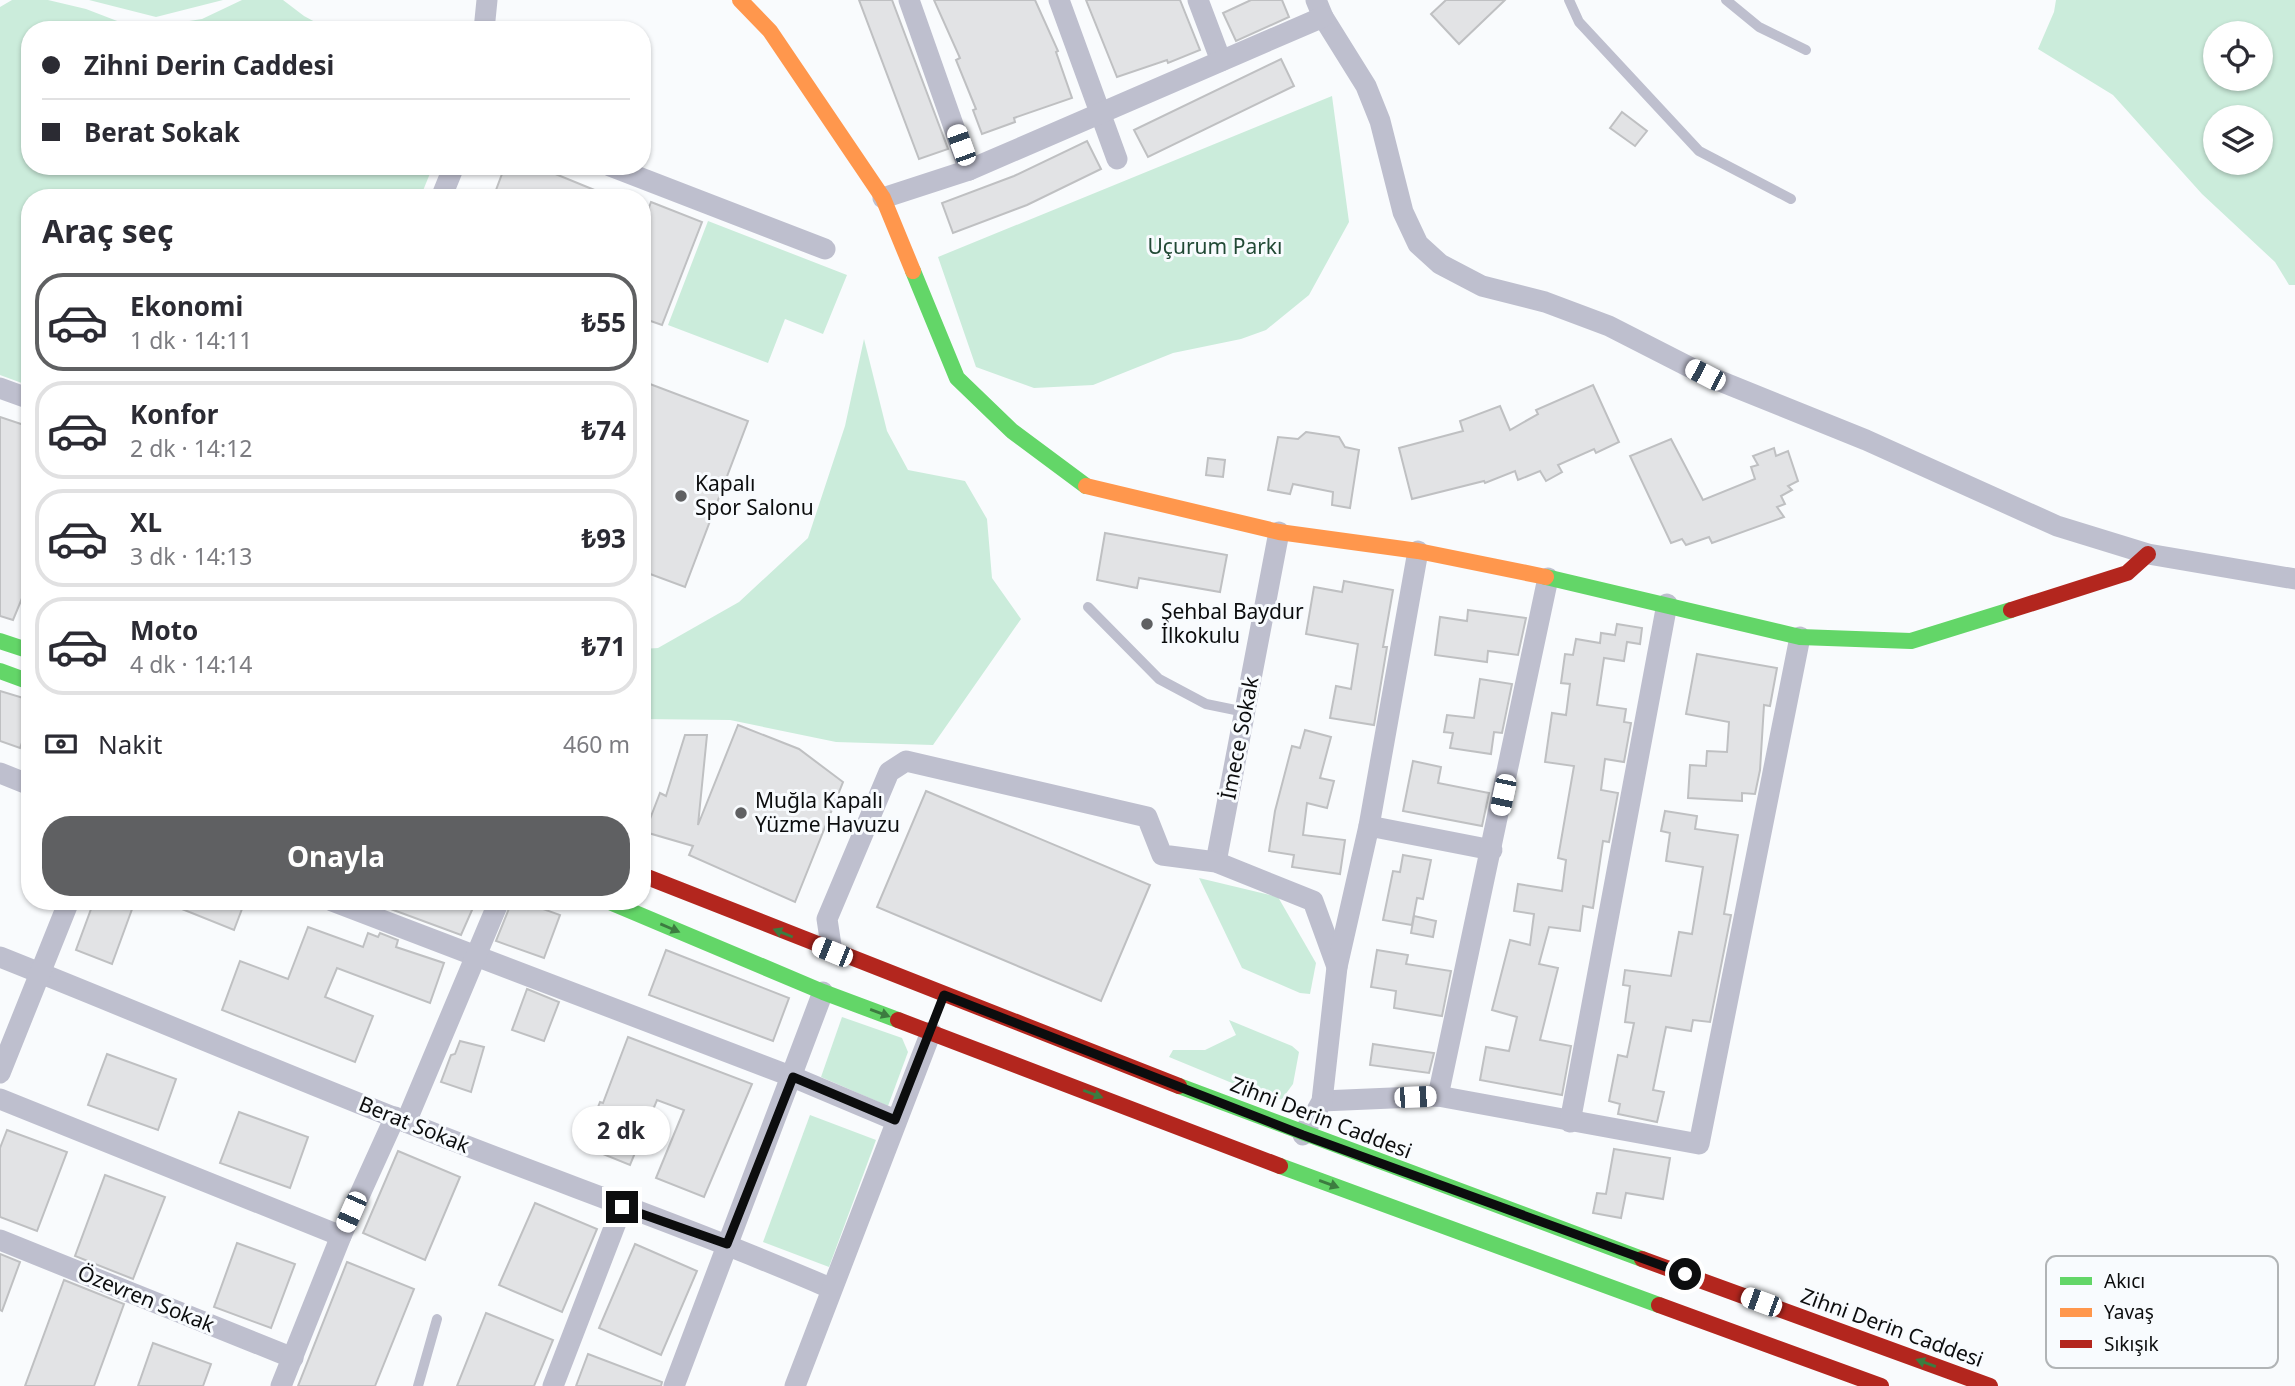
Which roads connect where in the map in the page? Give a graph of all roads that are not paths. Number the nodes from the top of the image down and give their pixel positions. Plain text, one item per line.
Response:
1 (487, 0) edge
2 (740, 0) edge
3 (909, 0) edge
4 (1059, 0) edge
5 (1198, 0) edge
6 (1569, 0) edge
7 (1726, 0) edge
8 (1320, 9) edge
9 (485, 21) edge
10 (1805, 51) dead end
11 (1220, 61) junction
12 (1101, 113) junction
13 (1117, 159) dead end
14 (970, 170) junction
15 (633, 175) edge
16 (883, 198) junction
17 (1791, 199) dead end
18 (825, 249) dead end
19 (0, 388) edge
20 (21, 396) edge
21 (1279, 532) junction
22 (1418, 551) junction
23 (2148, 554) junction
24 (1548, 578) junction
25 (2295, 579) edge
26 (1667, 604) junction
27 (1088, 607) dead end
28 (1800, 638) junction
29 (0, 641) edge
30 (21, 649) edge
31 (0, 671) edge
32 (21, 679) edge
33 (1245, 712) junction
34 (0, 773) edge
35 (21, 781) edge
36 (1369, 827) junction
37 (1492, 849) junction
38 (1216, 862) junction
39 (651, 880) edge
40 (65, 910) edge
41 (355, 910) edge
42 (495, 910) edge
43 (635, 910) edge
44 (475, 956) junction
45 (0, 957) edge
46 (1337, 967) junction
47 (827, 972) junction
48 (39, 973) junction
49 (937, 1014) junction
50 (0, 1073) edge
51 (793, 1077) junction
52 (1438, 1096) junction
53 (0, 1099) edge
54 (1322, 1101) junction
55 (401, 1119) junction
56 (895, 1120) junction
57 (1570, 1122) junction
58 (1297, 1152) junction
59 (622, 1207) junction
60 (341, 1236) junction
61 (0, 1240) edge
62 (727, 1244) junction
63 (830, 1288) junction
64 (438, 1319) dead end
65 (293, 1358) junction
66 (281, 1386) edge
67 (418, 1386) edge
68 (553, 1386) edge
69 (674, 1386) edge
70 (795, 1386) edge
71 (1881, 1386) edge
72 (1990, 1386) edge

1 - 9 street
2 - 16 main road
3 - 14 street
4 - 12 street
5 - 11 street
6 - 17 lane
7 - 10 lane
8 - 11 street
8 - 23 street
11 - 12 street
12 - 13 street
12 - 14 street
14 - 16 street
15 - 18 street
16 - 21 main road
19 - 20 street
21 - 22 main road
21 - 33 street, İmece Sokak
22 - 24 main road
22 - 36 street
23 - 25 street
23 - 28 main road
24 - 26 main road
24 - 37 street
26 - 28 main road
26 - 57 street
27 - 33 lane
28 - 57 street
29 - 30 main road
31 - 32 main road
33 - 38 street, İmece Sokak
34 - 35 street
36 - 37 street
36 - 46 street
37 - 52 street
38 - 46 street
38 - 47 street
47 -> 39 main road, Zihni Derin Caddesi
40 - 48 street
41 - 44 street
42 - 44 street
43 -> 47 main road, Zihni Derin Caddesi
44 - 51 street
44 - 55 street
45 - 48 street, Berat Sokak
46 - 54 street
47 - 49 main road, Zihni Derin Caddesi
47 -> 49 main road, Zihni Derin Caddesi
47 - 51 street
48 - 50 street
48 - 55 street, Berat Sokak
49 - 56 street
49 - 58 main road, Zihni Derin Caddesi
49 -> 58 main road, Zihni Derin Caddesi
51 - 56 street
51 - 62 street
52 - 54 street
52 - 57 street
53 - 60 street
54 - 58 street
55 - 59 street, Berat Sokak
55 - 60 street
56 - 63 street
58 -> 71 main road, Zihni Derin Caddesi
72 -> 58 main road, Zihni Derin Caddesi
59 - 62 street, Berat Sokak
59 - 68 street
60 - 65 street
61 - 65 street, Özevren Sokak
62 - 63 street, Berat Sokak
62 - 69 street
63 - 70 street
64 - 67 lane
65 - 66 street

